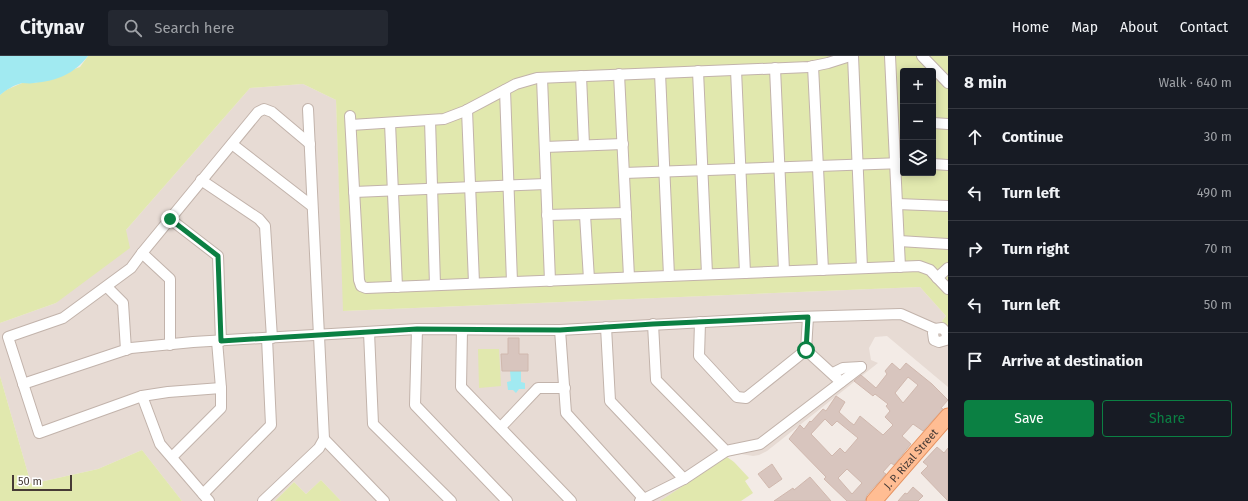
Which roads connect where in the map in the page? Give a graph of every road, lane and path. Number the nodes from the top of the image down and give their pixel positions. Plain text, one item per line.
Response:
1 (851, 56) edge
2 (890, 56) edge
3 (922, 56) edge
4 (814, 66) junction
5 (775, 68) junction
6 (930, 68) edge
7 (736, 70) junction
8 (698, 71) junction
9 (660, 73) junction
10 (936, 73) edge
11 (619, 74) junction
12 (581, 76) junction
13 (542, 78) junction
14 (948, 83) edge
15 (505, 90) junction
16 (308, 109) dead end
17 (467, 110) junction
18 (430, 120) junction
19 (390, 122) junction
20 (898, 122) edge
21 (936, 123) edge
22 (948, 124) edge
23 (232, 144) junction
24 (310, 144) junction
25 (623, 144) junction
26 (584, 145) junction
27 (545, 147) junction
28 (899, 163) edge
29 (858, 164) junction
30 (936, 164) edge
31 (948, 165) edge
32 (818, 166) junction
33 (780, 167) junction
34 (741, 169) junction
35 (702, 170) junction
36 (664, 171) junction
37 (624, 173) junction
38 (201, 180) junction
39 (546, 184) junction
40 (508, 185) junction
41 (470, 187) junction
42 (432, 188) junction
43 (393, 190) junction
44 (354, 192) junction
45 (898, 204) junction
46 (312, 206) junction
47 (948, 206) edge
48 (626, 213) junction
49 (585, 215) junction
50 (547, 216) junction
51 (170, 219) junction
52 (899, 241) junction
53 (948, 244) edge
54 (142, 253) junction
55 (900, 267) junction
56 (862, 268) junction
57 (948, 268) edge
58 (823, 270) junction
59 (784, 271) junction
60 (746, 273) junction
61 (707, 274) junction
62 (669, 276) junction
63 (629, 277) junction
64 (937, 278) junction
65 (589, 279) junction
66 (550, 281) junction
67 (512, 282) junction
68 (474, 284) junction
69 (436, 285) junction
70 (397, 286) junction
71 (107, 287) junction
72 (948, 289) edge
73 (808, 317) junction
74 (700, 322) junction
75 (653, 324) junction
76 (606, 327) junction
77 (417, 329) junction
78 (462, 330) junction
79 (560, 330) junction
80 (369, 332) junction
81 (945, 333) edge
82 (319, 334) junction
83 (269, 338) junction
84 (219, 341) junction
85 (170, 345) junction
86 (126, 350) junction
87 (806, 350) junction
88 (833, 373) junction
89 (841, 382) junction
90 (23, 384) junction
91 (221, 388) junction
92 (565, 388) junction
93 (142, 396) junction
94 (948, 416) edge
95 (501, 427) junction
96 (324, 439) junction
97 (726, 451) junction
98 (172, 457) junction
99 (684, 479) junction
100 (206, 498) edge
101 (642, 500) edge
102 (263, 501) edge
103 (384, 501) edge
104 (451, 501) edge
105 (507, 501) edge
106 (571, 501) edge
107 (874, 501) edge

1 - 4 street
1 - 29 street
2 - 20 street
3 - 6 street
4 - 5 street
4 - 32 street
5 - 7 street
5 - 33 street
7 - 8 street
7 - 34 street
8 - 9 street
8 - 35 street
9 - 11 street
9 - 36 street
10 - 14 street
11 - 12 street
11 - 25 street
12 - 13 street
12 - 26 street
13 - 15 street
13 - 27 street
15 - 17 street
15 - 40 street
16 - 24 street
17 - 18 street
17 - 41 street
18 - 19 street
18 - 42 street
19 - 43 street
19 - 44 street
20 - 28 street
21 - 22 street
23 - 24 street
23 - 38 street
23 - 46 street
24 - 46 street
25 - 26 street
25 - 37 street
26 - 27 street
27 - 39 street
28 - 29 street
28 - 45 street
29 - 32 street
29 - 56 street
30 - 31 street
32 - 33 street
32 - 58 street
33 - 34 street
33 - 59 street
34 - 35 street
34 - 60 street
35 - 36 street
35 - 61 street
36 - 37 street
36 - 62 street
37 - 48 street
38 - 51 street
38 - 83 street
39 - 40 street
39 - 50 street
40 - 41 street
40 - 67 street
41 - 42 street
41 - 68 street
42 - 43 street
42 - 69 street
43 - 44 street
43 - 70 street
44 - 70 street
45 - 47 street
45 - 52 street
46 - 82 street
48 - 49 street
48 - 63 street
49 - 50 street
49 - 65 street
50 - 66 street
51 - 54 street
51 - 84 street
52 - 53 street
52 - 55 street
54 - 71 street
54 - 85 street
55 - 56 street
55 - 64 street
56 - 58 street
57 - 64 street
58 - 59 street
59 - 60 street
60 - 61 street
61 - 62 street
62 - 63 street
63 - 65 street
64 - 72 street
65 - 66 street
66 - 67 street
67 - 68 street
68 - 69 street
69 - 70 street
71 - 86 street
71 - 90 street
73 - 74 street
73 - 81 street
73 - 87 street
74 - 75 street
74 - 87 street
75 - 76 street
75 - 97 street
76 - 79 street
76 - 99 street
77 - 78 street
77 - 80 street
77 - 105 street
78 - 79 street
78 - 95 street
79 - 92 street
80 - 82 street
80 - 104 street
82 - 83 street
82 - 96 street
83 - 84 street
83 - 100 street
84 - 85 street
84 - 91 street
85 - 86 street
86 - 90 street
87 - 88 street
88 - 89 street
88 - 89 street
89 - 97 street
90 - 93 street
91 - 93 street
91 - 98 street
92 - 95 street
92 - 101 street
93 - 98 street
94 - 107 main road, J. P. Rizal Street
95 - 106 street
96 - 102 street
96 - 103 street
97 - 99 street
98 - 100 street
99 - 101 street

